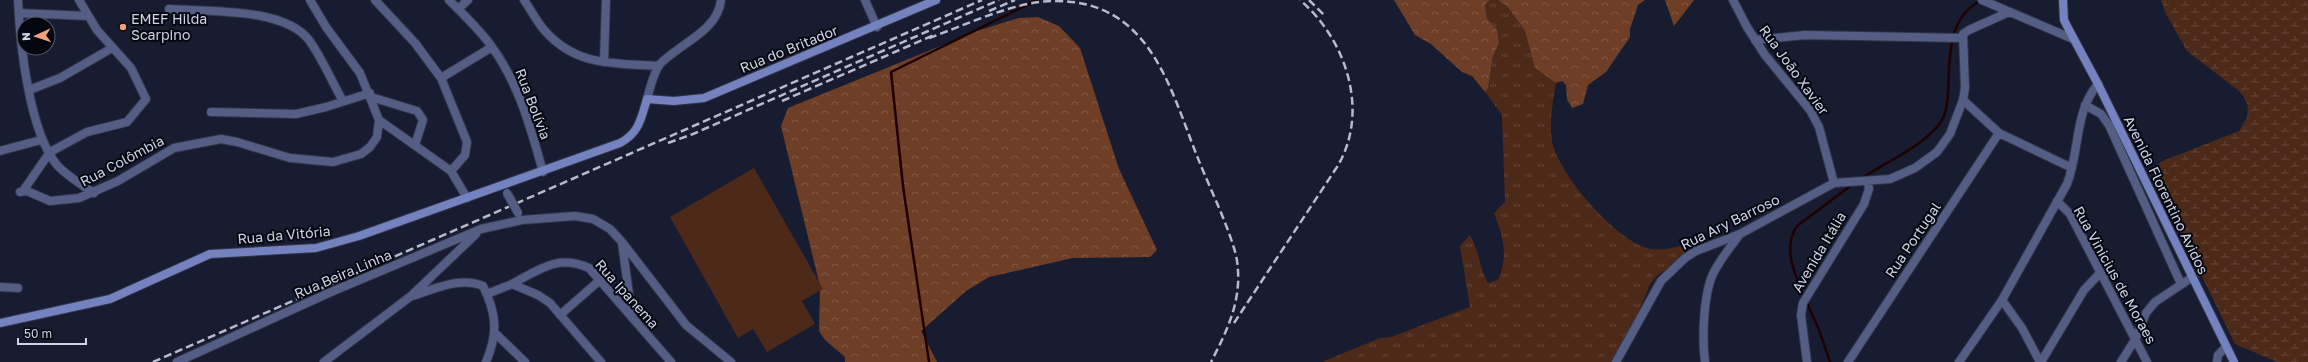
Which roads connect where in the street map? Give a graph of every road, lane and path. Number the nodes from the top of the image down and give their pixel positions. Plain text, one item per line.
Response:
1 (18, 0) edge
2 (78, 0) edge
3 (310, 0) edge
4 (375, 0) edge
5 (449, 0) edge
6 (468, 0) edge
7 (524, 0) edge
8 (606, 0) edge
9 (721, 0) edge
10 (865, 0) edge
11 (936, 0) edge
12 (1733, 0) edge
13 (1982, 0) edge
14 (2063, 0) edge
15 (169, 9) dead end
16 (458, 9) junction
17 (2009, 12) junction
18 (19, 13) junction
19 (88, 16) junction
20 (877, 27) junction
21 (1963, 38) junction
22 (2073, 39) junction
23 (1756, 40) junction
24 (492, 47) junction
25 (112, 48) junction
26 (604, 62) junction
27 (659, 66) junction
28 (441, 78) junction
29 (2098, 84) junction
30 (29, 90) junction
31 (371, 95) junction
32 (647, 99) junction
33 (1963, 100) junction
34 (343, 101) junction
35 (2085, 105) junction
36 (211, 112) dead end
37 (379, 120) junction
38 (1999, 133) junction
39 (41, 140) junction
40 (416, 145) junction
41 (0, 151) edge
42 (50, 152) junction
43 (2072, 168) junction
44 (451, 171) junction
45 (543, 172) junction
46 (1868, 182) junction
47 (1834, 183) junction
48 (506, 189) junction
49 (94, 193) junction
50 (467, 198) junction
51 (2058, 201) junction
52 (520, 217) junction
53 (481, 230) junction
54 (1740, 234) junction
55 (622, 242) junction
56 (2100, 273) junction
57 (2191, 278) junction
58 (600, 280) junction
59 (512, 284) junction
60 (2181, 284) junction
61 (0, 287) edge
62 (18, 288) dead end
63 (487, 294) junction
64 (411, 296) junction
65 (2002, 300) junction
66 (560, 315) junction
67 (632, 316) junction
68 (0, 323) edge
69 (495, 333) junction
70 (2136, 338) junction
71 (2226, 347) junction
72 (177, 362) edge
73 (324, 362) edge
74 (486, 362) edge
75 (525, 362) edge
76 (601, 362) edge
77 (671, 362) edge
78 (731, 362) edge
79 (1616, 362) edge
80 (1705, 362) edge
81 (1807, 362) edge
82 (1848, 362) edge
83 (1959, 362) edge
84 (2041, 362) edge
85 (2121, 362) edge
86 (2147, 362) edge
87 (2218, 362) edge
88 (2234, 362) edge

1 - 18 street
2 - 19 street
3 - 31 street
4 - 28 street
5 - 16 street, Rua Bolívia
6 - 16 street
7 - 26 street
8 - 26 street
9 - 27 street
10 - 20 street
11 - 20 street, Rua do Britador
12 - 23 street, Rua João Xavier
13 - 17 street
14 - 22 street, Avenida Florentino Avidos
15 - 34 street
16 - 24 street, Rua Bolívia
17 - 21 street
17 - 22 street
18 - 19 street
18 - 30 street
19 - 25 street
20 - 32 street, Rua do Britador
21 - 23 street
21 - 33 street
22 - 29 street, Avenida Florentino Avidos
23 - 47 street, Rua João Xavier
24 - 28 street
24 - 45 street, Rua Bolívia
25 - 30 street
25 - 42 street
26 - 27 street
27 - 32 street
28 - 44 street
29 - 35 street
29 - 57 street, Avenida Florentino Avidos
30 - 39 street
31 - 34 street
31 - 37 street
31 - 40 street
32 - 45 street, Rua da Vitória
33 - 38 street
33 - 46 street
34 - 36 street
35 - 43 street
35 - 60 street
37 - 40 street
37 - 49 street, Rua Colômbia
38 - 43 street
38 - 82 street, Rua Portugal
39 - 41 street
39 - 42 street
40 - 44 street
42 - 49 street
42 - 49 street, Rua Colômbia
43 - 51 street
44 - 50 street
45 - 48 street, Rua da Vitória
46 - 47 street
46 - 81 street, Avenida Itália
47 - 54 street, Rua Ary Barroso
48 - 50 street, Rua da Vitória
48 - 52 street, bridge
50 - 68 street, Rua da Vitória
51 - 56 street, Rua Vinicius de Moraes
51 - 65 street
52 - 53 street, Rua Beira Linha
52 - 55 street
53 - 64 street
53 - 72 street, Rua Beira Linha
54 - 79 street, Rua Ary Barroso
54 - 80 street
55 - 67 street
55 - 78 street
56 - 70 street, Rua Vinicius de Moraes
56 - 84 street
57 - 60 street
57 - 71 street, Avenida Florentino Avidos
58 - 59 street, Rua Ipanema
58 - 66 street
58 - 67 street, Rua Ipanema
59 - 63 street, Rua Ipanema
59 - 66 street
60 - 70 street
61 - 62 street
63 - 64 street
63 - 69 street
64 - 73 street
65 - 83 street
65 - 84 street
66 - 76 street
67 - 77 street, Rua Ipanema
69 - 74 street
69 - 75 street
70 - 85 street
70 - 86 street, Rua Vinicius de Moraes
71 - 87 street
71 - 88 street, Avenida Florentino Avidos

